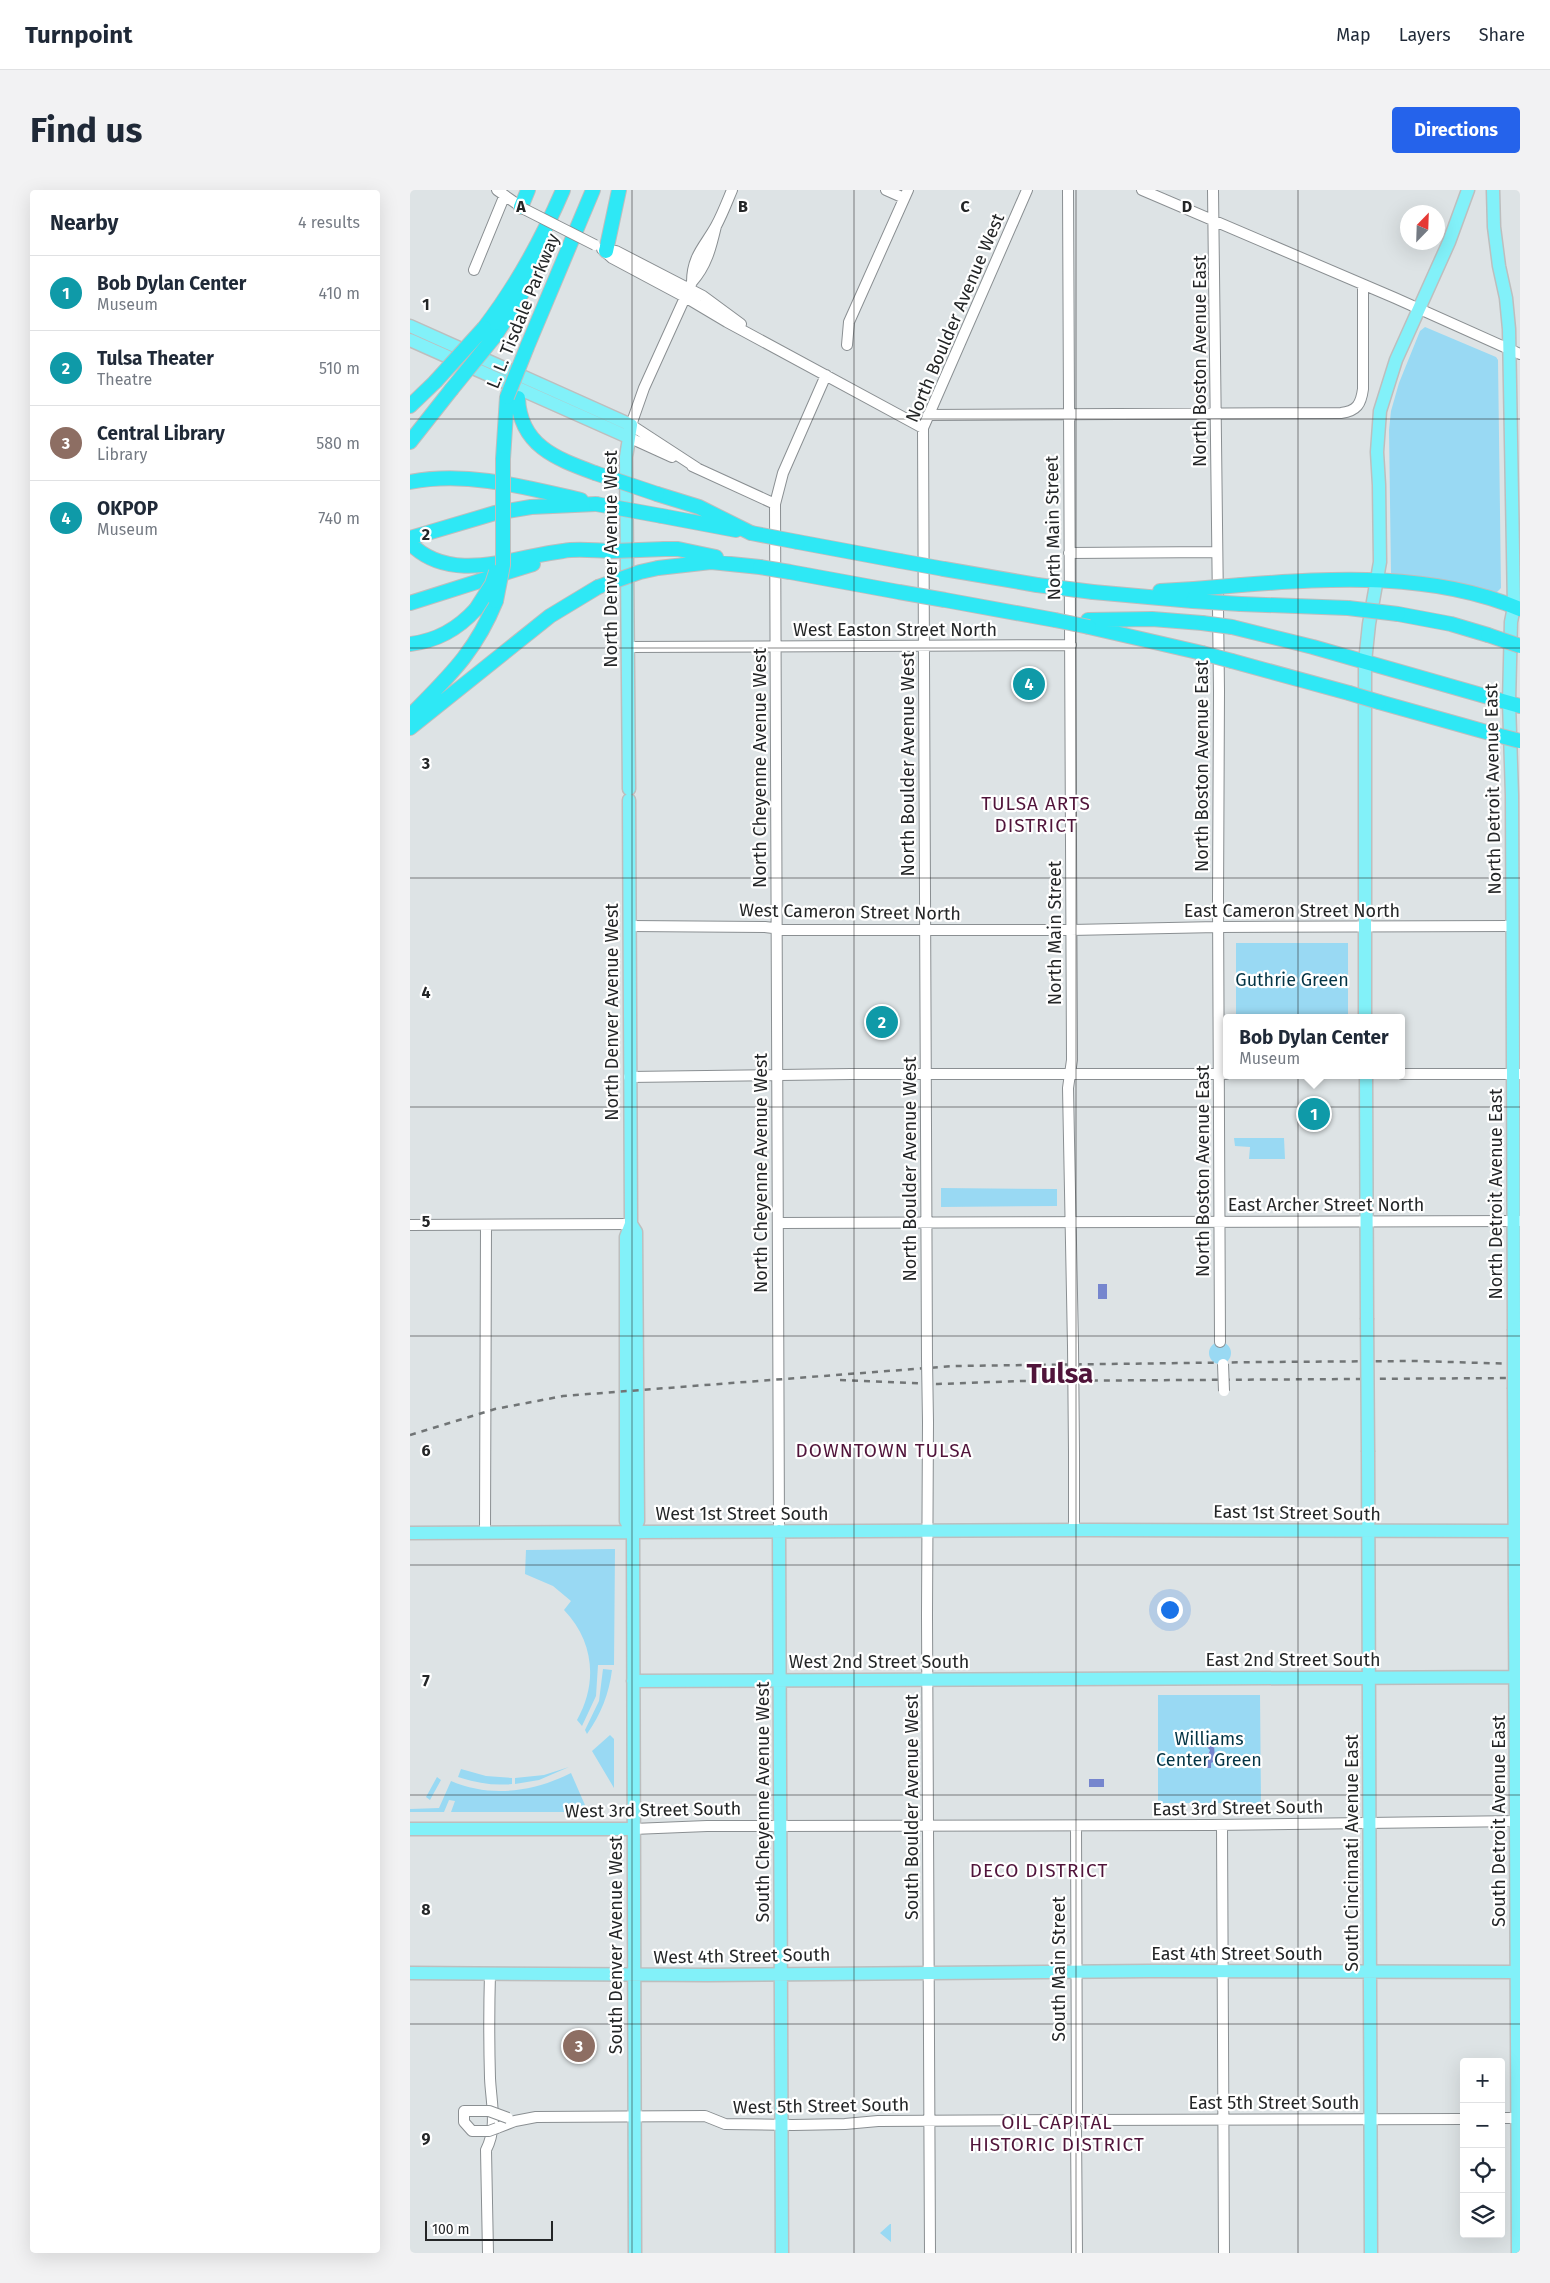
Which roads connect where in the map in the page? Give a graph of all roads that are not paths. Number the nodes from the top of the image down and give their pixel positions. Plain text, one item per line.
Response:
1 (528, 190) edge
2 (563, 190) edge
3 (593, 190) edge
4 (619, 190) edge
5 (732, 190) edge
6 (886, 190) edge
7 (1027, 190) edge
8 (1068, 190) edge
9 (1142, 190) edge
10 (1214, 190) edge
11 (1468, 190) edge
12 (1493, 190) edge
13 (501, 194) edge
14 (906, 194) edge
15 (523, 208) junction
16 (1215, 222) junction
17 (600, 248) junction
18 (474, 270) dead end
19 (1364, 285) junction
20 (689, 289) junction
21 (1418, 309) junction
22 (489, 332) junction
23 (411, 333) edge
24 (847, 345) dead end
25 (526, 346) junction
26 (1515, 352) edge
27 (826, 375) junction
28 (410, 406) edge
29 (1068, 412) junction
30 (1217, 413) junction
31 (928, 415) junction
32 (923, 428) junction
33 (630, 432) junction
34 (410, 442) edge
35 (410, 482) edge
36 (596, 504) junction
37 (775, 504) junction
38 (751, 533) junction
39 (410, 538) edge
40 (502, 540) junction
41 (410, 543) edge
42 (612, 551) junction
43 (1069, 552) junction
44 (1217, 552) junction
45 (760, 567) junction
46 (1378, 580) junction
47 (1193, 595) junction
48 (410, 603) edge
49 (1517, 608) edge
50 (1089, 623) junction
51 (410, 644) edge
52 (1071, 645) junction
53 (776, 646) junction
54 (924, 646) junction
55 (1520, 646) edge
56 (629, 647) junction
57 (1365, 662) junction
58 (1514, 704) edge
59 (410, 716) edge
60 (410, 728) edge
61 (1520, 741) edge
62 (630, 926) junction
63 (1512, 926) junction
64 (1218, 927) junction
65 (1365, 927) junction
66 (777, 928) junction
67 (925, 929) junction
68 (1071, 930) junction
69 (1366, 1014) edge
70 (1070, 1073) junction
71 (776, 1074) junction
72 (925, 1074) junction
73 (1223, 1074) edge
74 (1405, 1074) edge
75 (1516, 1074) edge
76 (629, 1077) junction
77 (1366, 1079) edge
78 (1366, 1221) junction
79 (1517, 1221) edge
80 (1071, 1222) junction
81 (1219, 1222) junction
82 (778, 1223) junction
83 (926, 1223) junction
84 (631, 1224) junction
85 (486, 1225) junction
86 (410, 1226) edge
87 (1220, 1342) dead end
88 (927, 1360) joint
89 (1223, 1364) dead end
90 (779, 1382) joint
91 (1514, 1389) joint
92 (1224, 1391) dead end
93 (632, 1479) joint
94 (1074, 1530) junction
95 (779, 1531) junction
96 (927, 1531) junction
97 (1368, 1531) junction
98 (1518, 1531) edge
99 (485, 1532) junction
100 (410, 1533) edge
101 (632, 1533) junction
102 (1518, 1676) edge
103 (1368, 1677) junction
104 (927, 1678) junction
105 (1066, 1679) joint
106 (779, 1680) junction
107 (633, 1681) junction
108 (1518, 1821) edge
109 (1369, 1823) junction
110 (1222, 1825) junction
111 (779, 1826) junction
112 (929, 1826) junction
113 (1076, 1826) junction
114 (410, 1829) edge
115 (634, 1829) junction
116 (1222, 1971) junction
117 (1370, 1971) junction
118 (928, 1972) junction
119 (1075, 1972) junction
120 (1519, 1972) edge
121 (410, 1973) edge
122 (490, 1974) junction
123 (634, 1974) junction
124 (781, 1974) junction
125 (1077, 2112) junction
126 (496, 2114) junction
127 (635, 2116) junction
128 (1460, 2118) edge
129 (1505, 2118) edge
130 (1518, 2118) edge
131 (1223, 2119) junction
132 (1370, 2119) junction
133 (1068, 2120) junction
134 (1085, 2120) junction
135 (515, 2121) junction
136 (928, 2121) junction
137 (783, 2125) junction
138 (497, 2128) junction
139 (1076, 2129) junction
140 (488, 2253) edge
141 (635, 2253) edge
142 (782, 2253) edge
143 (930, 2253) edge
144 (1077, 2253) edge
145 (1224, 2253) edge
146 (1371, 2253) edge
147 (1518, 2253) edge

1 - 15 highway
2 - 22 highway, L. L. Tisdale Parkway
3 - 25 highway, L. L. Tisdale Parkway
4 - 17 highway
5 - 20 street, North Denver Avenue West
6 - 14 street
7 - 31 street, North Boulder Avenue West
8 - 29 street, North Main Street
9 - 16 street
10 - 16 street, North Boston Avenue East
11 - 21 main road
12 - 26 main road, North Detroit Avenue East
13 - 15 street
13 - 18 street
14 - 24 street
15 - 17 street, bridge
16 - 19 street
16 - 30 street, North Boston Avenue East
17 - 20 street
19 - 21 street
19 - 30 street
20 - 27 street
20 - 33 street, North Denver Avenue West
21 - 26 street
21 - 46 main road
22 - 28 highway, L. L. Tisdale Parkway, bridge
22 - 34 highway, bridge
23 - 33 main road
25 - 38 highway, bridge
25 - 40 highway, L. L. Tisdale Parkway, bridge
26 - 49 main road, North Detroit Avenue East
27 - 32 street
27 - 37 street, North Cheyenne Avenue West
29 - 30 street
29 - 31 street
29 - 43 street, North Main Street
30 - 44 street, North Boston Avenue East
31 - 32 street, North Boulder Avenue West
32 - 54 street, North Boulder Avenue West
33 - 37 street
33 - 56 main road, North Denver Avenue West
35 - 36 highway
36 - 38 highway, bridge
36 - 39 highway
37 - 53 street, North Cheyenne Avenue West
38 - 47 highway, bridge
40 - 51 highway, bridge
40 - 59 highway, bridge
41 - 42 highway
42 - 45 highway, bridge
42 - 48 highway
43 - 44 street
43 - 52 street, North Main Street
44 - 64 street, North Boston Avenue East
45 - 50 highway, bridge
45 - 60 highway, bridge
46 - 47 highway, bridge
46 - 49 highway
46 - 57 main road
47 - 55 highway, bridge
49 - 58 main road, North Detroit Avenue East
50 - 57 highway, bridge
50 - 61 highway, bridge
52 - 54 street, West Easton Street North
52 - 68 street, North Main Street
53 - 54 street, West Easton Street North
53 - 56 street, West Easton Street North
53 - 66 street, North Cheyenne Avenue West
54 - 67 street, North Boulder Avenue West
56 - 62 main road, North Denver Avenue West
57 - 58 highway
57 - 65 main road
58 - 63 main road, North Detroit Avenue East
62 - 66 street, West Cameron Street North
62 - 76 main road, North Denver Avenue West
63 - 65 street, East Cameron Street North
63 - 75 main road, North Detroit Avenue East
64 - 65 street, East Cameron Street North
64 - 68 street, East Cameron Street North
64 - 73 street, North Boston Avenue East
65 - 69 main road
66 - 67 street, West Cameron Street North
66 - 71 street, North Cheyenne Avenue West
67 - 68 street, West Cameron Street North
67 - 72 street, North Boulder Avenue West
68 - 70 street, North Main Street
70 - 72 street
70 - 73 street
70 - 80 street, North Main Street
71 - 72 street
71 - 76 street
71 - 82 street, North Cheyenne Avenue West
72 - 83 street, North Boulder Avenue West
73 - 81 street, North Boston Avenue East
74 - 75 street
75 - 79 main road, North Detroit Avenue East
76 - 84 main road, North Denver Avenue West
77 - 78 main road, South Cincinnati Avenue East
78 - 79 street, East Archer Street North
78 - 81 street, East Archer Street North
78 - 97 main road, South Cincinnati Avenue East, bridge
79 - 91 main road, North Detroit Avenue East, bridge
80 - 81 street, East Archer Street North
80 - 83 street, East Archer Street North
80 - 94 street, North Main Street, bridge
81 - 87 street, North Boston Avenue East
82 - 83 street, East Archer Street North
82 - 90 street, North Cheyenne Avenue West
83 - 88 street, North Boulder Avenue West
84 - 85 street
84 - 93 main road, North Denver Avenue West
85 - 86 street
85 - 99 street
88 - 96 street, South Boulder Avenue West, bridge
89 - 92 street, bridge
90 - 95 street, South Cheyenne Avenue West
91 - 98 main road, South Detroit Avenue East
93 - 101 main road, South Denver Avenue West
94 - 96 main road, West 1st Street South
94 - 97 main road, East 1st Street South
95 - 96 main road, West 1st Street South
95 - 101 main road, West 1st Street South
95 - 106 main road, South Cheyenne Avenue West
96 - 104 street, South Boulder Avenue West
97 - 98 main road, East 1st Street South
97 - 103 main road, South Cincinnati Avenue East
98 - 102 main road, South Detroit Avenue East
99 - 100 main road, West 1st Street South
99 - 101 main road, West 1st Street South
101 - 107 main road, South Denver Avenue West
102 - 103 main road, East 2nd Street South
102 - 108 main road, South Detroit Avenue East
103 - 105 main road, East 2nd Street South
103 - 109 main road, South Cincinnati Avenue East
104 - 105 main road, West 2nd Street South
104 - 106 main road, West 2nd Street South
104 - 112 street, South Boulder Avenue West
106 - 107 main road, West 2nd Street South
106 - 111 main road, South Cheyenne Avenue West
107 - 115 main road, South Denver Avenue West
108 - 109 street, East 3rd Street South
108 - 120 main road, South Detroit Avenue East
109 - 110 street, East 3rd Street South
109 - 117 main road, South Cincinnati Avenue East
110 - 113 street, East 3rd Street South
110 - 116 street
111 - 112 street, West 3rd Street South
111 - 115 street, West 3rd Street South
111 - 124 main road, South Cheyenne Avenue West
112 - 113 street, West 3rd Street South
112 - 118 street, South Boulder Avenue West
113 - 119 street, South Main Street
114 - 115 main road, West 3rd Street South
115 - 123 main road, South Denver Avenue West
116 - 117 main road, East 4th Street South
116 - 119 main road, East 4th Street South
116 - 131 street
117 - 120 main road, East 4th Street South
117 - 132 main road, South Cincinnati Avenue East
118 - 119 main road, West 4th Street South
118 - 124 main road, West 4th Street South
118 - 136 street, South Boulder Avenue West
119 - 125 street, South Main Street
120 - 130 main road, South Detroit Avenue East
121 - 122 main road, West 4th Street South
122 - 123 main road, West 4th Street South
122 - 140 street
123 - 124 main road, West 4th Street South
123 - 127 main road, South Denver Avenue West
124 - 137 main road, South Cheyenne Avenue West
125 - 133 street
125 - 134 street
126 - 135 street, West 5th Street South, bridge
126 - 138 street, bridge
126 - 138 street, West 5th Street South, bridge
127 - 135 street, West 5th Street South
127 - 137 street, West 5th Street South
127 - 141 main road, South Denver Avenue West
128 - 132 street, East 5th Street South
129 - 130 street
130 - 147 main road, South Detroit Avenue East
131 - 132 street, East 5th Street South
131 - 134 street, East 5th Street South
131 - 145 street
132 - 146 main road, South Cincinnati Avenue East
133 - 136 street, West 5th Street South
133 - 139 street
134 - 139 street
135 - 138 street, West 5th Street South
136 - 137 street, West 5th Street South
136 - 143 street, South Boulder Avenue West
137 - 142 main road, South Cheyenne Avenue West
139 - 144 street

